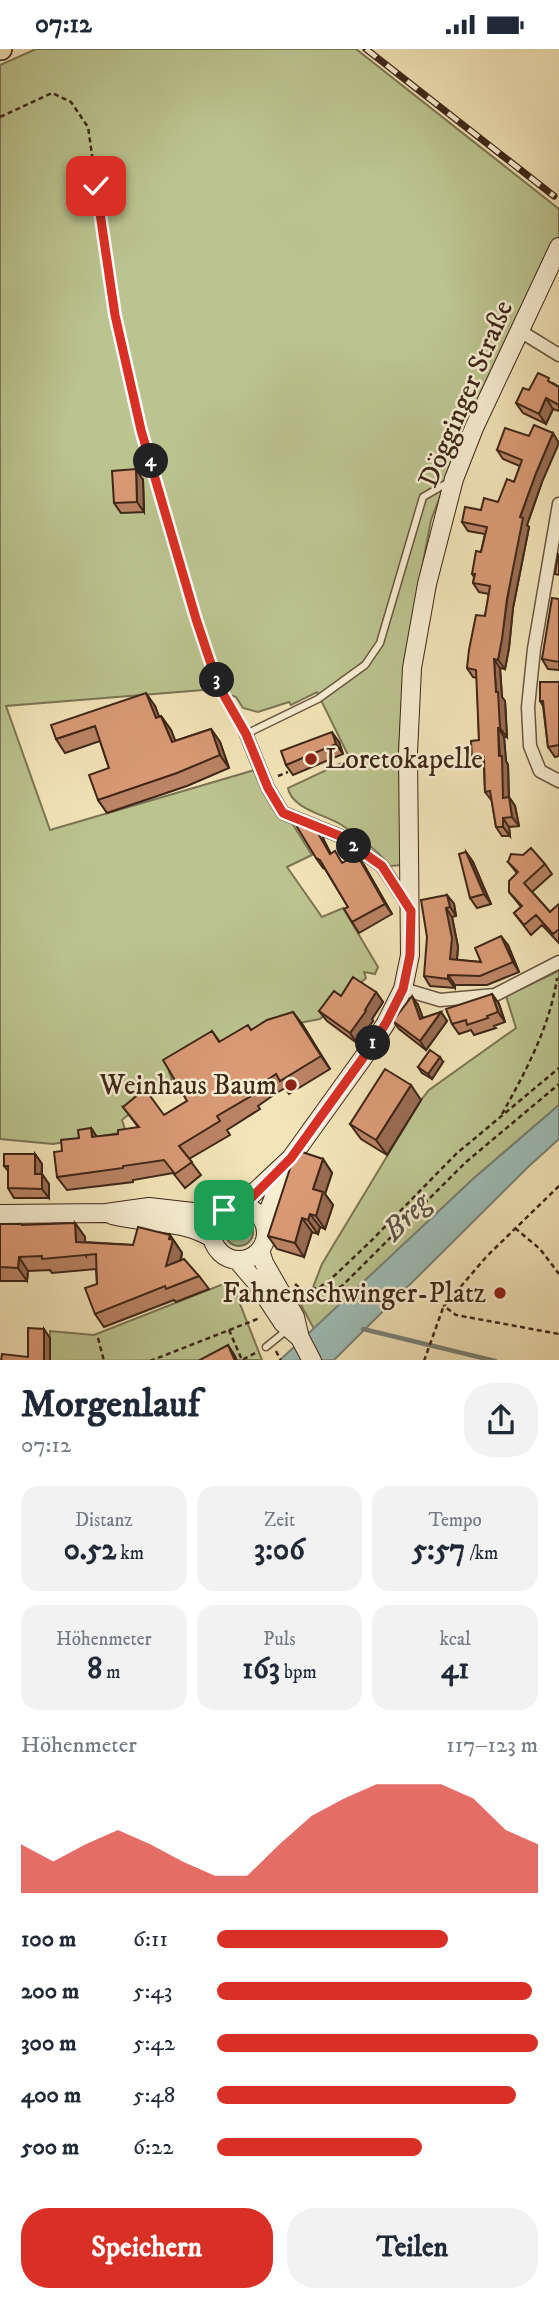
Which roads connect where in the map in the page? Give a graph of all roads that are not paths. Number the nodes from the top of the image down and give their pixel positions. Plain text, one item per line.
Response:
1 (559, 247) edge
2 (520, 331) junction
3 (559, 355) edge
4 (454, 479) junction
5 (559, 504) edge
6 (218, 685) road end
7 (246, 734) junction
8 (559, 781) edge
9 (411, 911) junction
10 (559, 962) edge
11 (403, 989) junction
12 (291, 1158) junction
13 (241, 1205) junction
14 (106, 1213) junction
15 (220, 1213) junction
16 (0, 1215) edge
17 (264, 1222) junction
18 (212, 1238) junction
19 (260, 1250) junction
20 (237, 1260) junction
21 (295, 1333) junction
22 (266, 1347) dead end
23 (312, 1360) edge

1 - 2 main road, Dögginger Straße
2 - 3 street
2 - 4 main road, Dögginger Straße
4 - 7 lane
4 - 9 main road, Dögginger Straße
5 - 8 street
6 - 7 lane
7 - 9 street
9 - 11 main road, Dögginger Straße
10 - 11 street
11 - 12 main road, Dögginger Straße
12 - 13 main road, Dögginger Straße
12 - 17 main road, Dögginger Straße
13 - 15 main road
13 - 17 main road
14 - 15 main road
14 - 16 main road
14 - 18 main road
15 - 18 main road
17 - 19 main road
18 - 20 main road
19 - 20 main road
19 - 21 main road
20 - 21 main road
21 - 22 lane
21 - 23 main road

